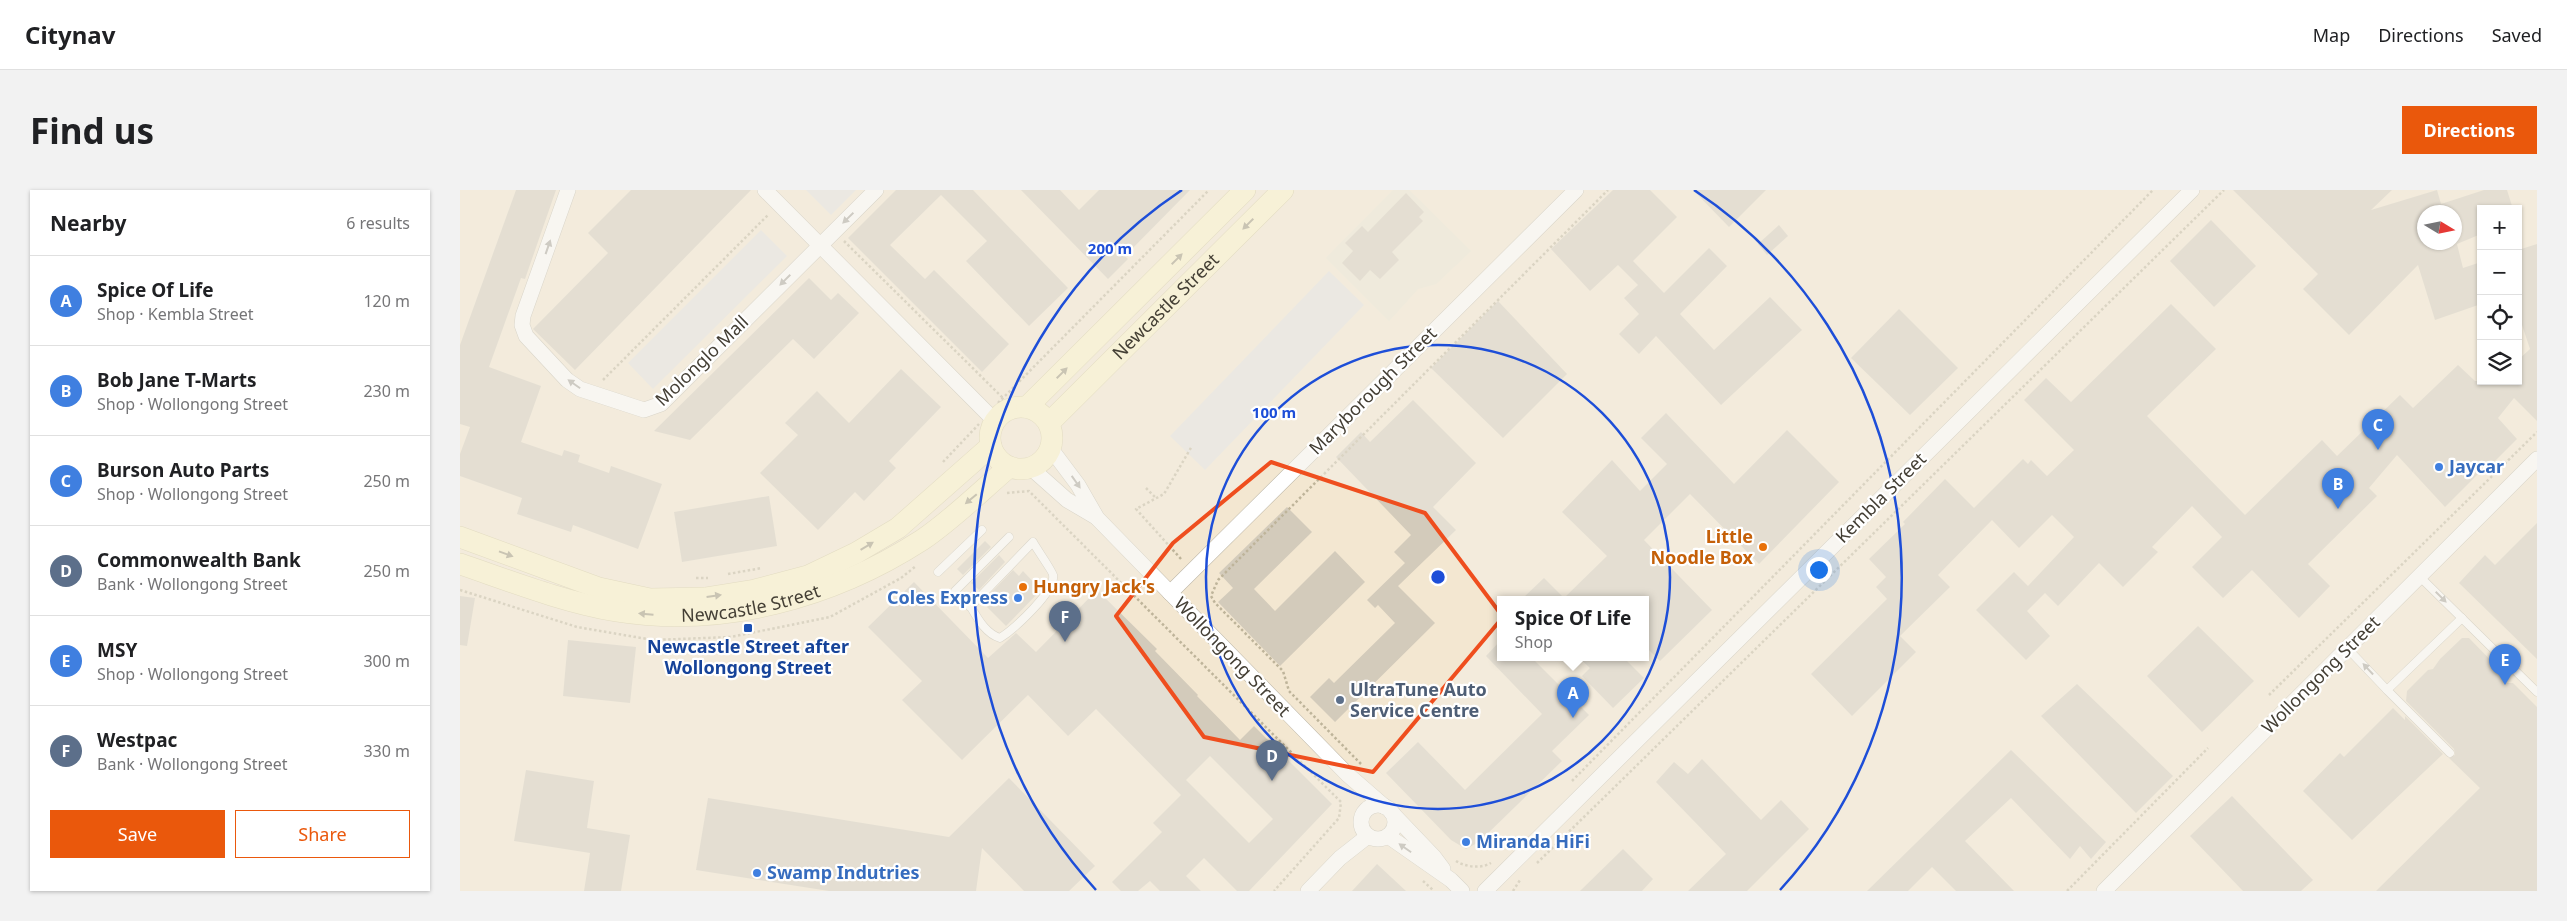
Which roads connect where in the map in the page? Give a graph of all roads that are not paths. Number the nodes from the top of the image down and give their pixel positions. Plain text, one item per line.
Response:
1 (568, 190) edge
2 (765, 190) edge
3 (876, 190) edge
4 (1246, 190) edge
5 (1283, 190) edge
6 (1576, 190) edge
7 (2192, 190) edge
8 (820, 245) junction
9 (1027, 407) junction
10 (991, 417) junction
11 (1048, 423) junction
12 (991, 446) junction
13 (1051, 449) junction
14 (2537, 458) edge
15 (1009, 467) junction
16 (1031, 468) junction
17 (1097, 518) junction
18 (982, 530) dead end
19 (1008, 536) dead end
20 (460, 537) edge
21 (460, 564) edge
22 (938, 572) dead end
23 (2420, 576) junction
24 (955, 591) dead end
25 (1170, 593) junction
26 (971, 608) joint
27 (2462, 618) junction
28 (2348, 649) junction
29 (2387, 690) junction
30 (2537, 692) edge
31 (2450, 753) dead end
32 (1347, 774) junction
33 (1388, 809) junction
34 (1364, 824) junction
35 (1388, 836) junction
36 (1451, 880) junction
37 (1308, 891) edge
38 (1462, 891) edge
39 (1485, 891) edge
40 (2104, 891) edge

8 -> 1 street, Molonglo Mall
2 - 8 street
3 -> 8 street, Molonglo Mall
9 -> 4 main road, Newcastle Street
5 -> 11 main road, Newcastle Street
6 - 25 street, Maryborough Street
7 - 39 street, Kembla Street
8 - 10 street
9 - 10 main road
9 - 11 main road
10 - 12 main road
11 - 13 main road
12 - 15 main road
20 -> 12 main road, Newcastle Street
13 - 16 main road
13 -> 17 street, Wollongong Street
14 - 23 street, Wollongong Street
15 - 16 main road
15 -> 21 main road, Newcastle Street
16 - 17 street, Wollongong Street
17 - 25 street, Wollongong Street
18 - 22 lane
19 - 24 lane
23 -> 27 lane
23 - 28 street, Wollongong Street
25 - 32 street, Wollongong Street
26 - 26 lane
27 - 29 lane
27 - 30 lane
29 -> 28 lane
28 - 40 street, Wollongong Street
29 - 31 lane
32 - 33 street, Wollongong Street
32 - 34 street, Wollongong Street
33 - 34 street
33 - 35 street
33 - 36 street, Wollongong Street
34 - 35 street
34 - 37 street
36 -> 35 street, Wollongong Street
36 - 38 street, Wollongong Street

